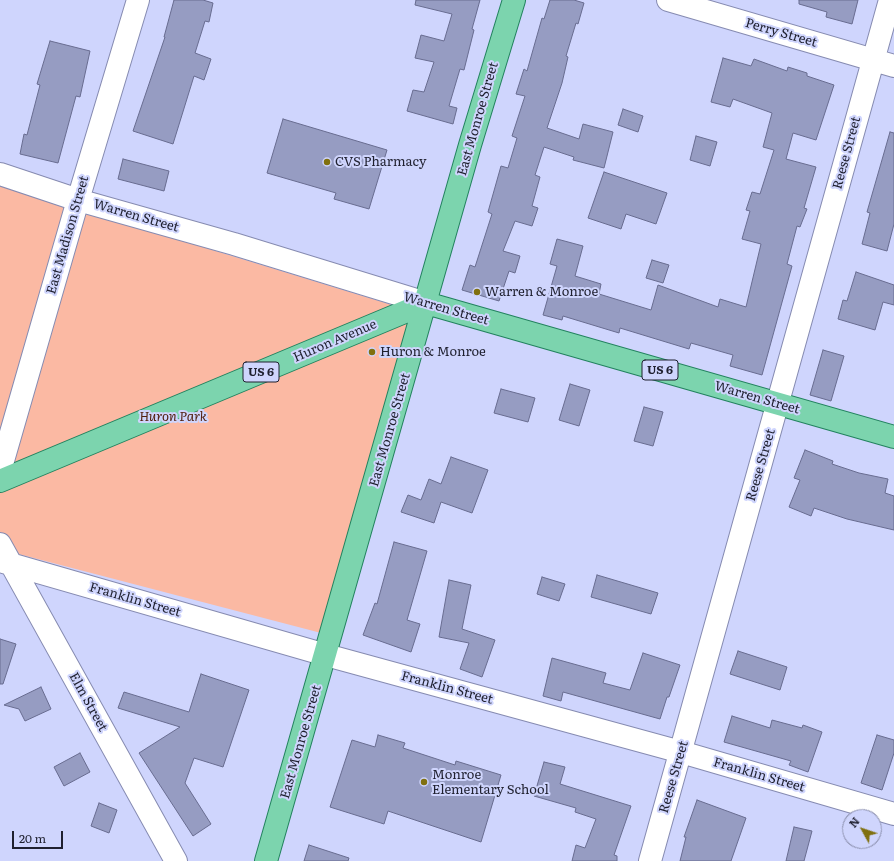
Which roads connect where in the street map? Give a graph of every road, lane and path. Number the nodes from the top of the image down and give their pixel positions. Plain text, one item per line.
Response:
1 (138, 0) edge
2 (514, 0) edge
3 (668, 0) edge
4 (890, 0) edge
5 (873, 60) junction
6 (894, 66) edge
7 (0, 174) edge
8 (78, 200) junction
9 (426, 304) junction
10 (778, 404) junction
11 (894, 437) edge
12 (0, 470) edge
13 (0, 480) edge
14 (0, 544) edge
15 (5, 562) edge
16 (326, 655) junction
17 (681, 752) junction
18 (894, 814) edge
19 (176, 861) edge
20 (266, 861) edge
21 (650, 861) edge

1 - 8 street, East Madison Street
2 - 9 main road, East Monroe Street
3 - 5 street, Perry Street
4 - 5 street, Reese Street
5 - 6 street, Perry Street
5 - 10 street, Reese Street
7 - 8 street, Warren Street
8 - 9 street, Warren Street
8 - 12 street, East Madison Street
9 - 10 main road, Warren Street / US 6
9 - 13 main road, Huron Avenue / US 6
9 - 16 main road, East Monroe Street
10 - 11 main road, Warren Street / US 6
10 - 17 street, Reese Street
14 - 15 street, Elm Street
15 - 16 street, Franklin Street
15 - 19 street, Elm Street
16 - 17 street, Franklin Street
16 - 20 main road, East Monroe Street
17 - 18 street, Franklin Street
17 - 21 street, Reese Street

